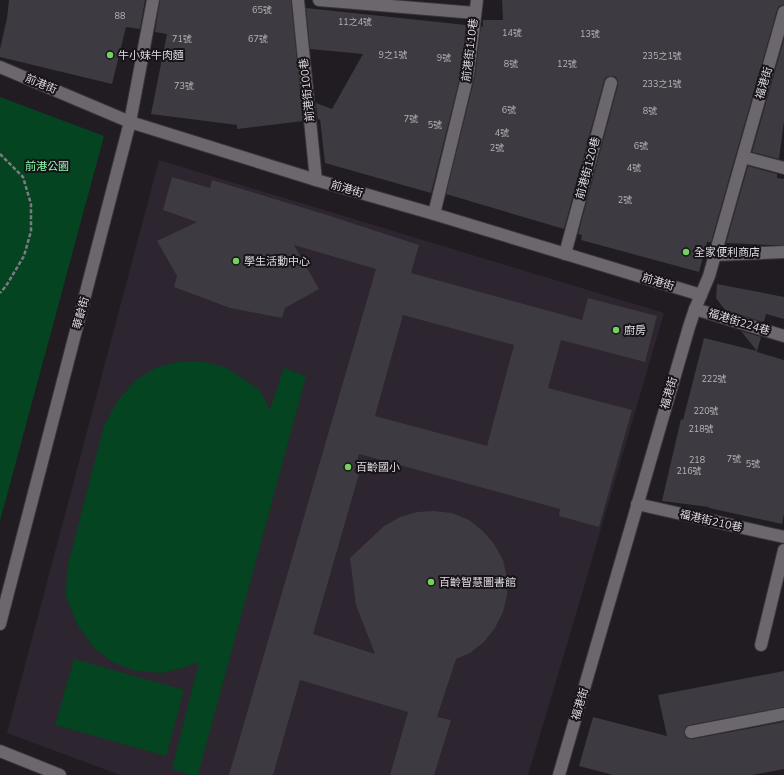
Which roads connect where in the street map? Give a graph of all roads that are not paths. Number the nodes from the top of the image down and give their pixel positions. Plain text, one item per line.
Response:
1 (154, 0) edge
2 (298, 0) edge
3 (319, 0) edge
4 (477, 0) edge
5 (784, 12) edge
6 (476, 13) junction
7 (0, 67) edge
8 (611, 83) dead end
9 (130, 122) junction
10 (743, 157) junction
11 (784, 168) edge
12 (316, 180) junction
13 (434, 214) junction
14 (784, 252) edge
15 (565, 254) junction
16 (715, 255) junction
17 (701, 295) junction
18 (695, 309) junction
19 (784, 336) edge
20 (637, 504) junction
21 (784, 537) edge
22 (784, 550) edge
23 (0, 624) edge
24 (761, 645) dead end
25 (784, 714) edge
26 (691, 732) dead end
27 (0, 751) edge
28 (60, 775) edge
29 (559, 775) edge

1 - 9 street, 華齡街
2 - 12 street, 前港街100巷
3 - 6 street, 前港街110巷
4 - 6 street
5 - 10 street, 福港街
6 - 13 street, 前港街110巷
7 - 9 street, 前港街
8 - 15 street, 前港街120巷
9 - 12 street, 前港街
9 - 23 street, 華齡街
10 - 11 street
10 - 16 street, 福港街
12 - 13 street, 前港街
13 - 15 street, 前港街
14 - 16 street
15 - 17 street, 前港街
16 - 17 street, 福港街
17 - 18 street, 福港街
18 - 19 street, 福港街224巷
18 - 20 street, 福港街
20 - 21 street, 福港街210巷
20 - 29 street, 福港街
22 - 24 street
25 - 26 street
27 - 28 street

